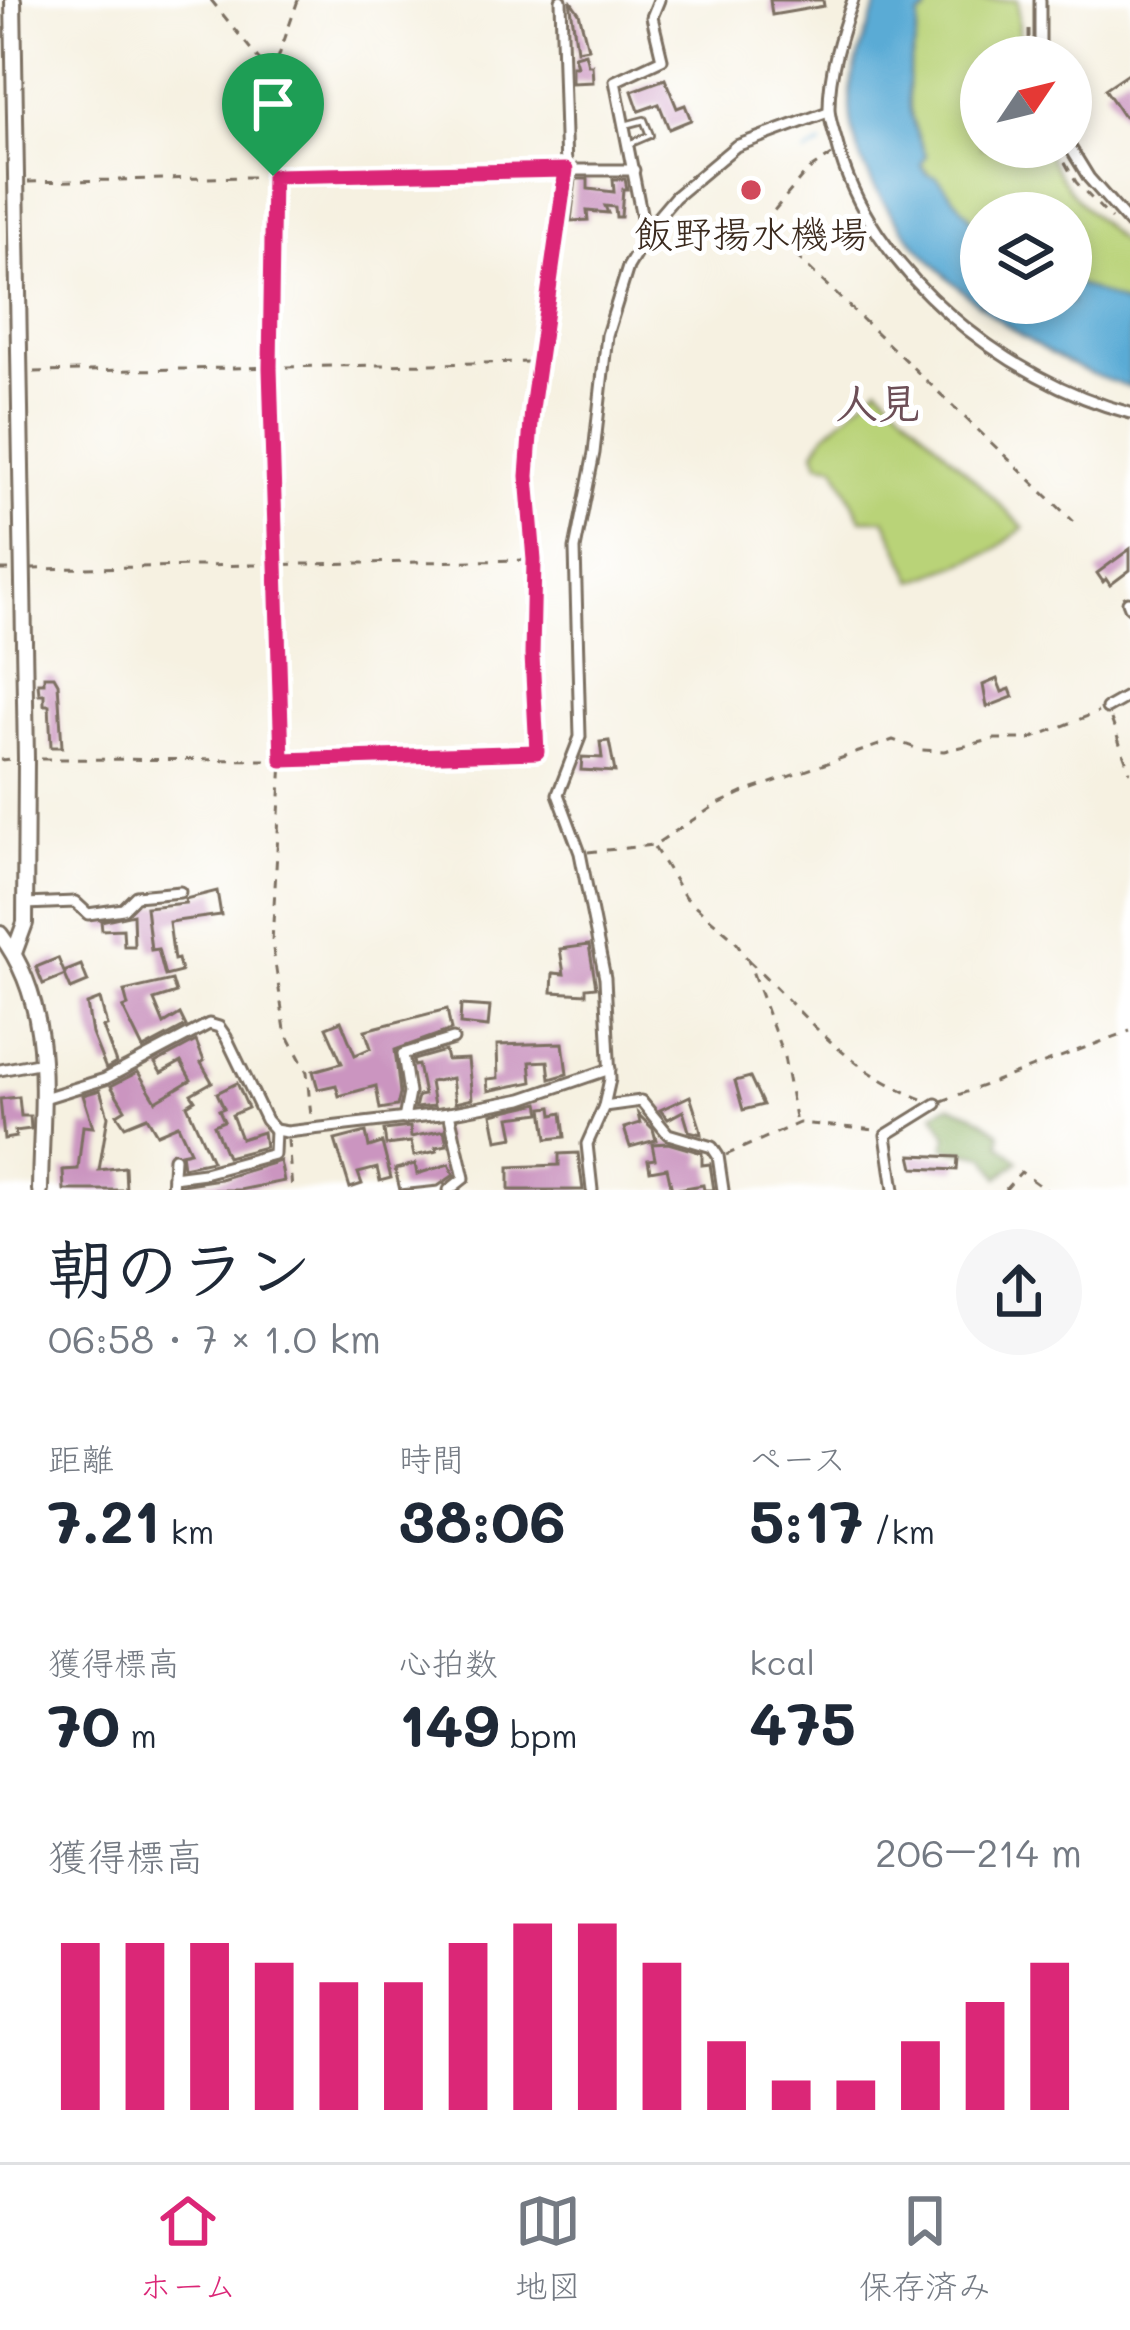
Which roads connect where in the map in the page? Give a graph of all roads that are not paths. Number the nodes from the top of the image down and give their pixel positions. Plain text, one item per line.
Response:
1 (13, 0) edge
2 (561, 0) edge
3 (659, 0) edge
4 (853, 0) edge
5 (1040, 0) edge
6 (1040, 36) edge
7 (7, 97) edge
8 (828, 112) junction
9 (625, 125) junction
10 (628, 144) junction
11 (1083, 168) edge
12 (566, 170) junction
13 (634, 170) junction
14 (1130, 224) edge
15 (646, 238) junction
16 (1130, 413) edge
17 (1130, 695) edge
18 (1108, 708) road end
19 (537, 752) road end
20 (180, 892) dead end
21 (25, 904) junction
22 (0, 934) edge
23 (14, 953) junction
24 (453, 1039) dead end
25 (43, 1062) junction
26 (610, 1069) junction
27 (0, 1070) edge
28 (41, 1100) junction
29 (936, 1104) road end
30 (604, 1106) junction
31 (449, 1113) junction
32 (404, 1119) junction
33 (281, 1131) junction
34 (174, 1158) dead end
35 (173, 1177) junction
36 (40, 1190) edge
37 (172, 1190) edge
38 (449, 1190) edge
39 (592, 1190) edge
40 (723, 1190) edge
41 (894, 1190) edge

1 - 7 street
2 - 12 street
3 - 9 street
4 - 8 street
5 - 6 street
7 - 21 street
8 - 15 street
8 - 16 street
9 - 10 street
9 - 10 lane
10 - 13 street
11 - 14 street
12 - 13 street
12 - 19 street
13 - 15 street
15 - 26 street
17 - 18 street
20 - 21 street
21 - 23 street
22 - 23 street
23 - 25 street
24 - 32 street
25 - 27 street
25 - 28 street
26 - 30 street
26 - 31 street
28 - 33 street
28 - 36 street
29 - 41 street
30 - 39 street
30 - 40 street
31 - 32 street
31 - 38 street
32 - 33 street
33 - 35 street
34 - 35 street
35 - 37 street

